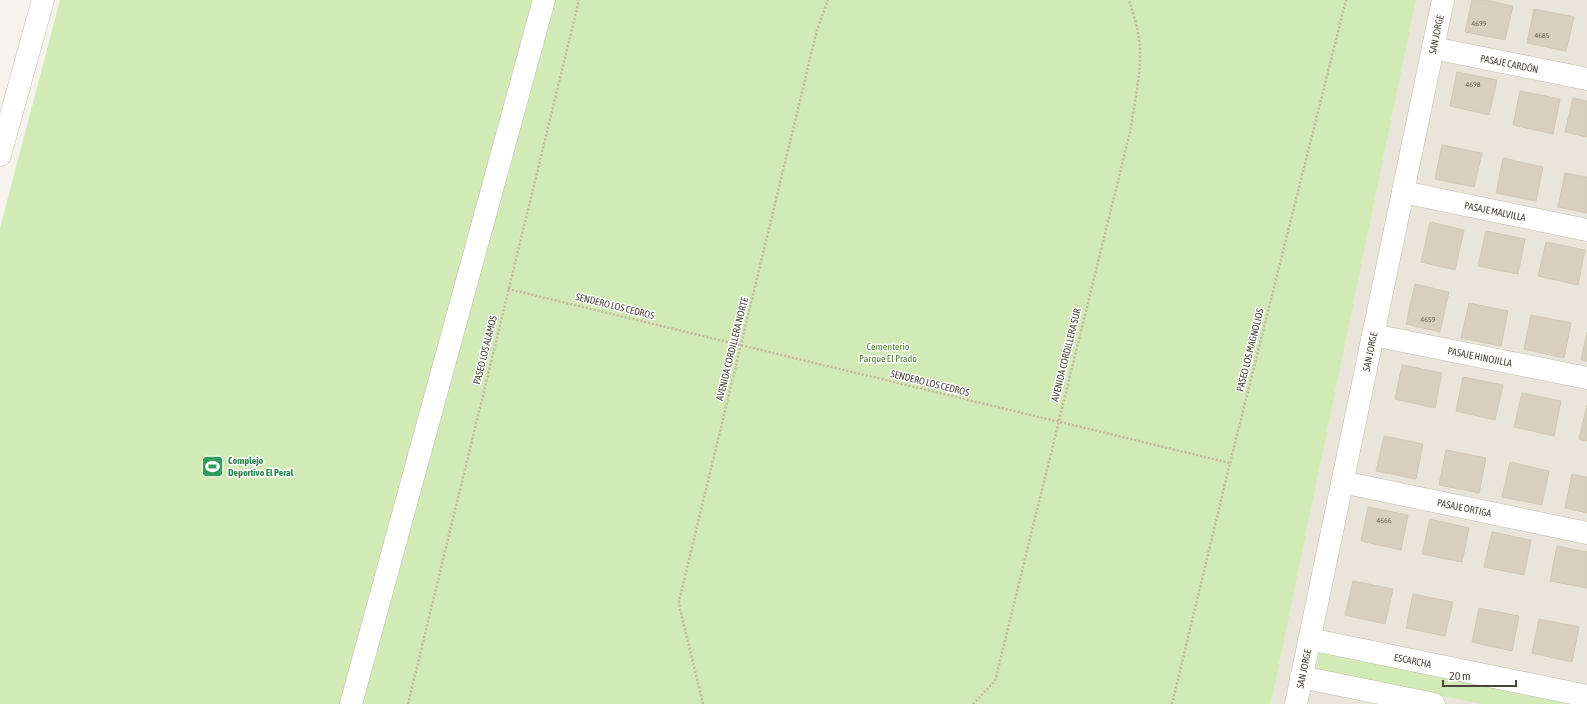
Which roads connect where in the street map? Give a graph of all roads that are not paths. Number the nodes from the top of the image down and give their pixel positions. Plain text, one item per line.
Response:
1 (544, 0) edge
2 (1443, 0) edge
3 (37, 1) edge
4 (1433, 48) junction
5 (1586, 73) edge
6 (1, 151) edge
7 (1403, 192) junction
8 (1587, 230) edge
9 (1373, 335) junction
10 (1587, 378) edge
11 (1342, 482) junction
12 (1587, 533) edge
13 (1309, 639) junction
14 (1301, 677) junction
15 (1587, 696) edge
16 (351, 704) edge
17 (1296, 704) edge
18 (1434, 704) edge

1 - 16 street
2 - 4 street, SAN JORGE
3 - 6 street
4 - 5 street, PASAJE CARDÓN
4 - 7 street, SAN JORGE
7 - 8 street, PASAJE MALVILLA
7 - 9 street, SAN JORGE
9 - 10 street, PASAJE HINOJILLA
9 - 11 street, SAN JORGE
11 - 12 street, PASAJE ORTIGA
11 - 13 street, SAN JORGE
13 - 14 street, SAN JORGE
13 - 15 street, ESCARCHA
14 - 17 street, SAN JORGE
14 - 18 street

